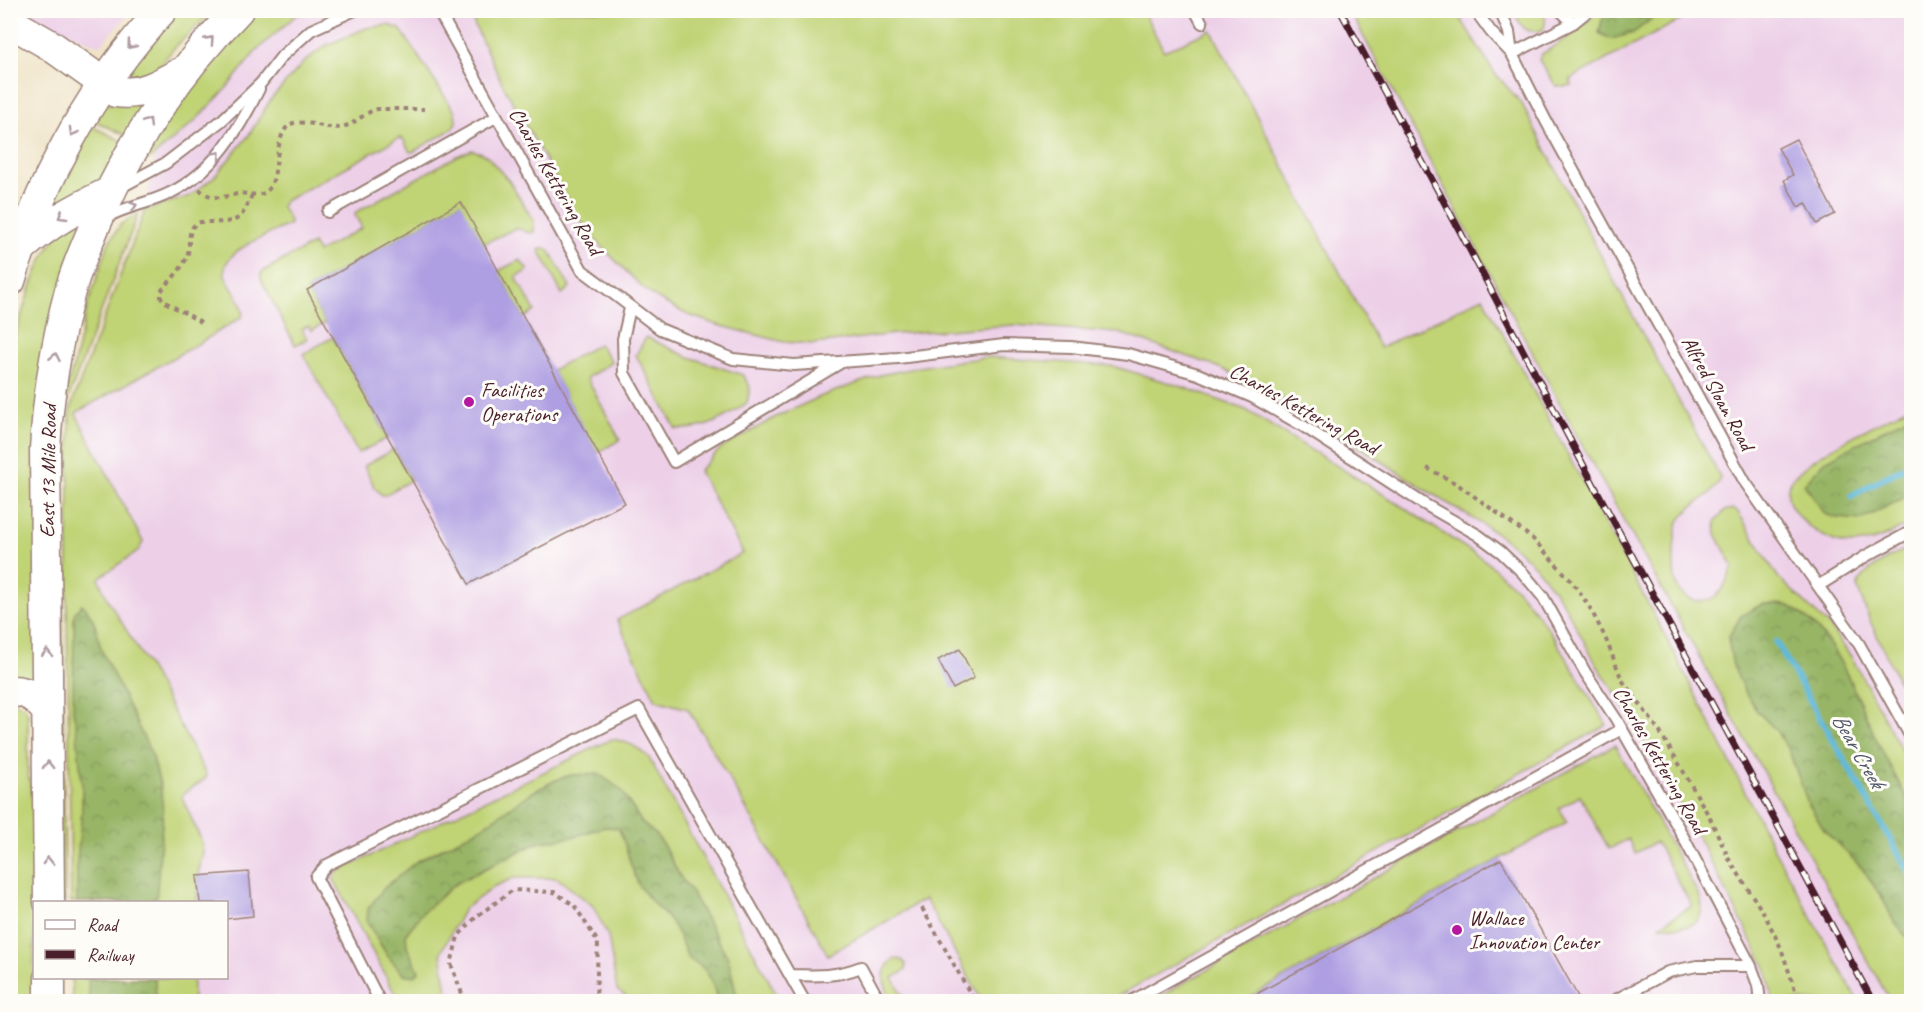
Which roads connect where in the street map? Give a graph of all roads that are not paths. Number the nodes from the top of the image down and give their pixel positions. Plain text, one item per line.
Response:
1 (162, 10) edge
2 (238, 10) edge
3 (355, 10) edge
4 (438, 10) edge
5 (1195, 10) edge
6 (1476, 10) edge
7 (1500, 10) edge
8 (1560, 10) edge
9 (1589, 10) edge
10 (10, 22) edge
11 (1202, 23) dead end
12 (1573, 23) junction
13 (1512, 54) junction
14 (185, 70) junction
15 (103, 82) junction
16 (261, 83) junction
17 (496, 117) junction
18 (110, 192) junction
19 (328, 213) dead end
20 (96, 223) junction
21 (20, 249) junction
22 (10, 281) edge
23 (630, 308) junction
24 (845, 360) junction
25 (1911, 531) edge
26 (1818, 586) junction
27 (10, 692) edge
28 (47, 711) junction
29 (1622, 729) junction
30 (1911, 739) edge
31 (49, 901) edge
32 (1750, 966) junction
33 (790, 975) junction
34 (50, 979) edge
35 (378, 1001) edge
36 (50, 1002) edge
37 (805, 1002) edge
38 (880, 1002) edge
39 (1130, 1002) edge
40 (1612, 1002) edge
41 (1760, 1002) edge

1 -> 15 main road
14 -> 2 main road
3 - 16 lane
4 - 17 lane, Charles Kettering Road
5 - 11 lane
6 - 13 lane, Alfred Sloan Road
7 - 13 lane, Alfred Sloan Road
8 - 12 lane
9 - 12 lane
10 - 15 main road
12 - 13 lane
13 - 26 lane, Alfred Sloan Road
14 - 15 main road
18 -> 14 main road, East 13 Mile Road
15 -> 21 main road
16 - 18 lane
20 -> 16 lane
17 - 19 lane
17 - 23 lane, Charles Kettering Road
18 - 20 main road, East 13 Mile Road
18 -> 21 main road
28 -> 20 main road, East 13 Mile Road
21 - 22 main road
23 - 24 lane, Charles Kettering Road
23 - 24 lane
24 - 29 lane, Charles Kettering Road
25 - 26 lane
26 - 30 lane, Alfred Sloan Road
27 - 28 main road
31 -> 28 main road, East 13 Mile Road
29 - 32 lane, Charles Kettering Road
29 - 39 lane
32 - 40 lane
32 - 41 lane, Charles Kettering Road
33 - 35 lane
33 - 37 lane
33 - 38 lane
34 - 36 main road

